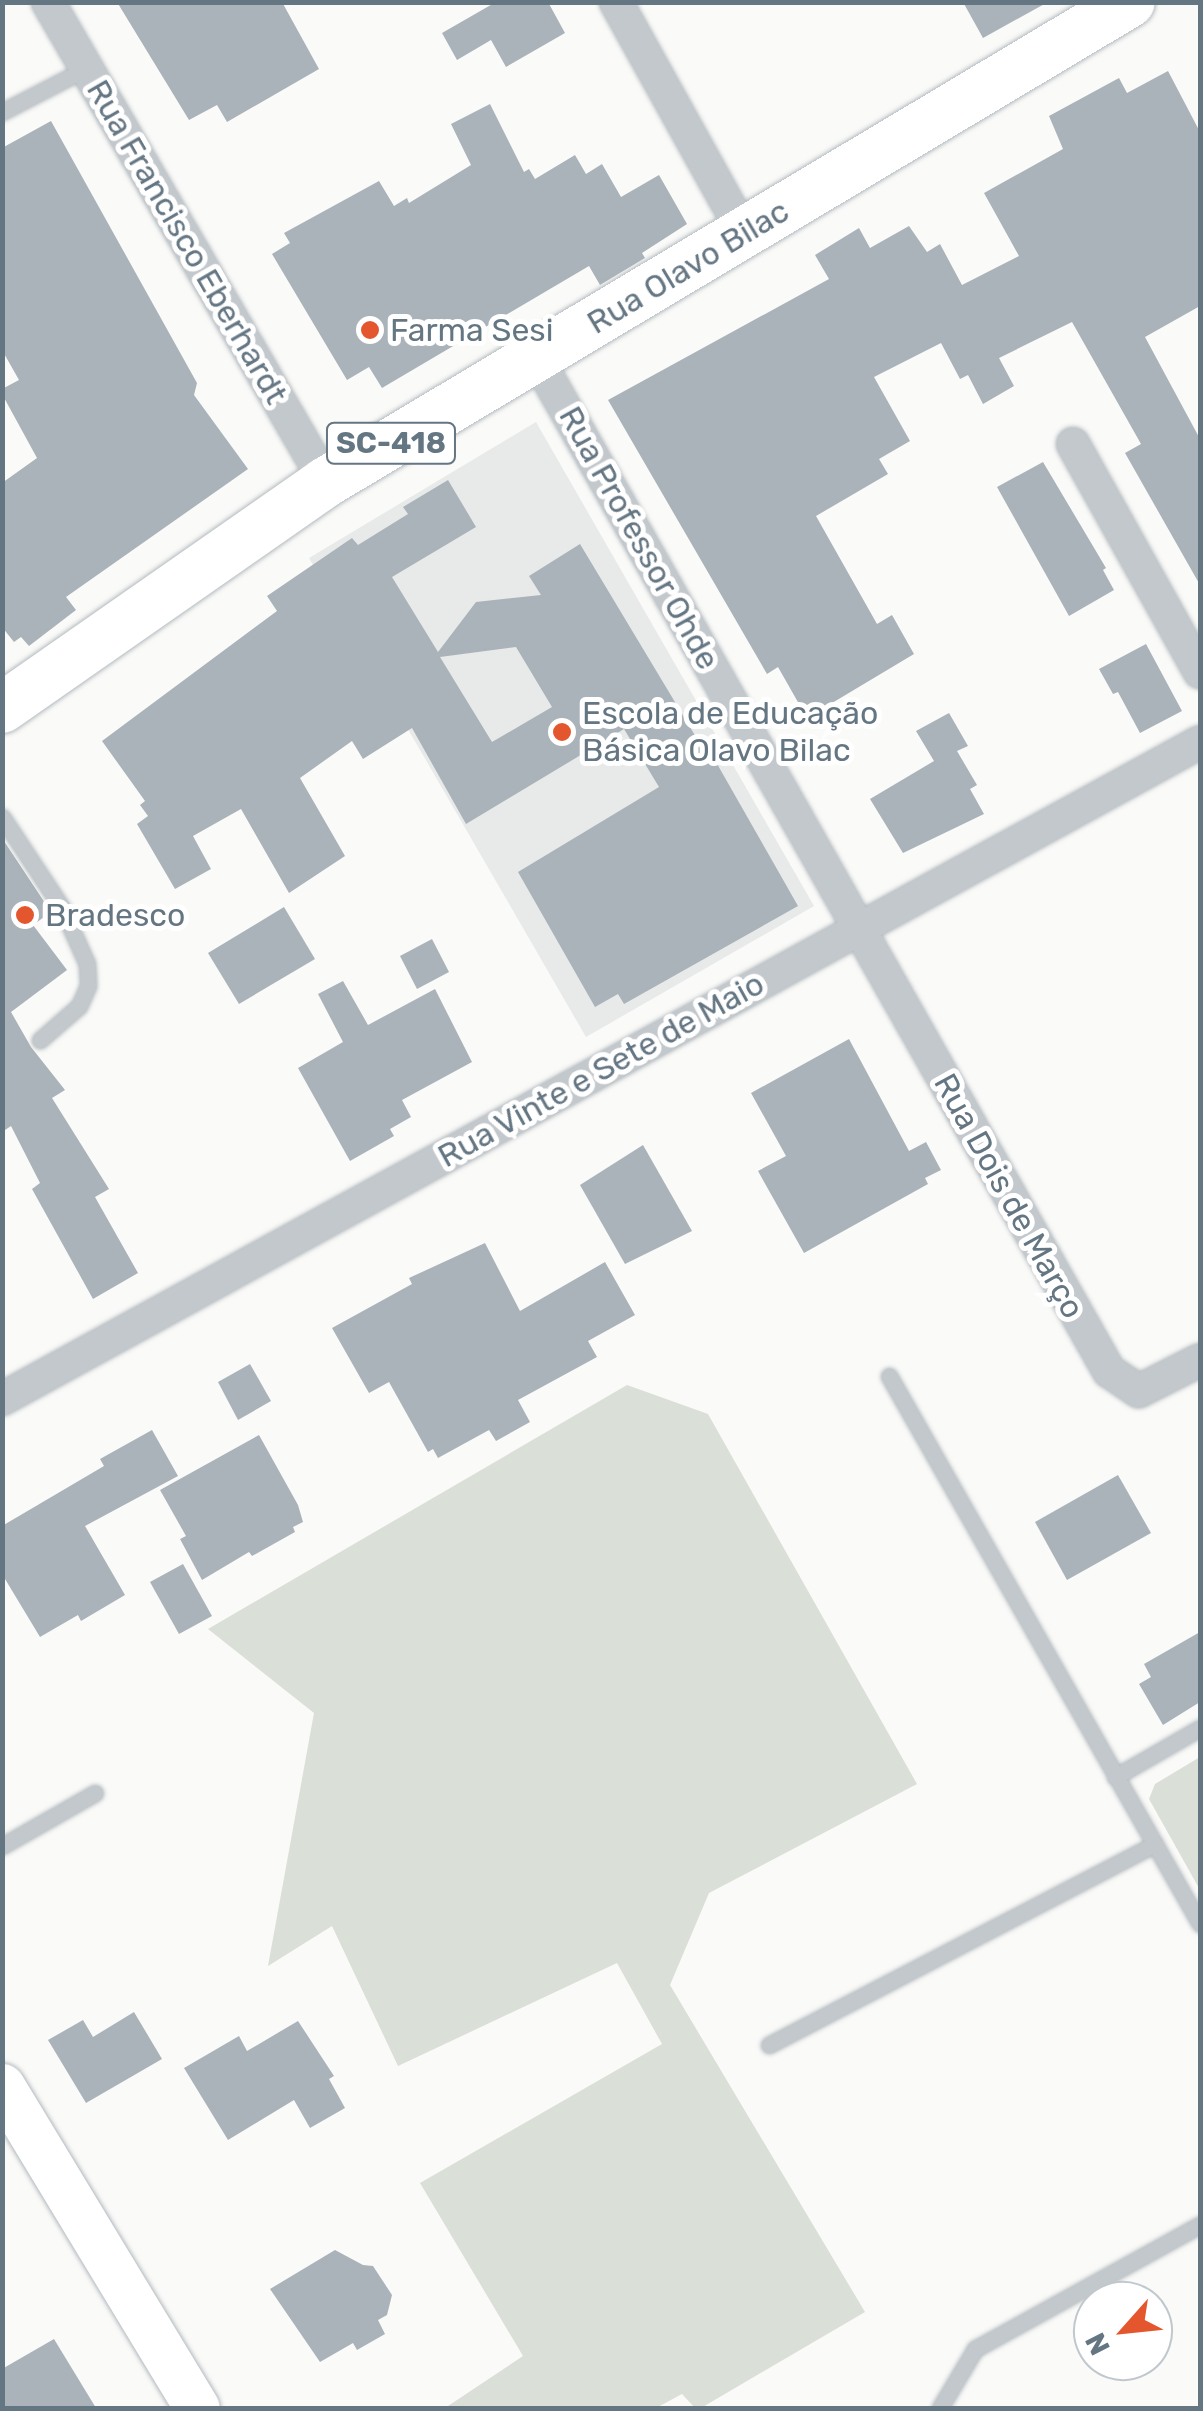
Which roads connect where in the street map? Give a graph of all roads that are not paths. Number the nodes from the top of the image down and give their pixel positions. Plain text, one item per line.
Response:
1 (48, 2) edge
2 (616, 2) edge
3 (1130, 2) edge
4 (87, 68) junction
5 (2, 112) edge
6 (744, 233) junction
7 (536, 356) junction
8 (1073, 444) dead end
9 (326, 482) junction
10 (1200, 672) edge
11 (2, 708) edge
12 (1200, 742) edge
13 (2, 817) edge
14 (859, 929) junction
15 (40, 1040) dead end
16 (1200, 1360) edge
17 (888, 1376) dead end
18 (2, 1399) edge
19 (1200, 1728) edge
20 (1115, 1777) junction
21 (95, 1793) dead end
22 (1155, 1844) junction
23 (2, 1846) edge
24 (1200, 1924) edge
25 (769, 2045) dead end
26 (2, 2086) edge
27 (1200, 2225) edge
28 (197, 2408) edge
29 (940, 2408) edge

1 - 4 street, Rua Francisco Eberhardt
2 - 6 street
3 - 6 main road, Rua Olavo Bilac / SC-418
4 - 5 lane
4 - 9 street, Rua Francisco Eberhardt
6 - 7 main road, Rua Olavo Bilac / SC-418
7 - 9 main road, Rua Olavo Bilac / SC-418
7 - 14 street, Rua Professor Ohde
8 - 10 street
9 - 11 main road, Rua Olavo Bilac / SC-418
12 - 14 street, Rua Vinte e Sete de Maio
13 - 15 lane
14 - 16 street, Rua Dois de Março
14 - 18 street, Rua Vinte e Sete de Maio
17 - 20 lane
19 - 20 lane
20 - 22 lane
21 - 23 lane
22 - 24 lane
22 - 25 lane
26 - 28 street
27 - 29 lane

